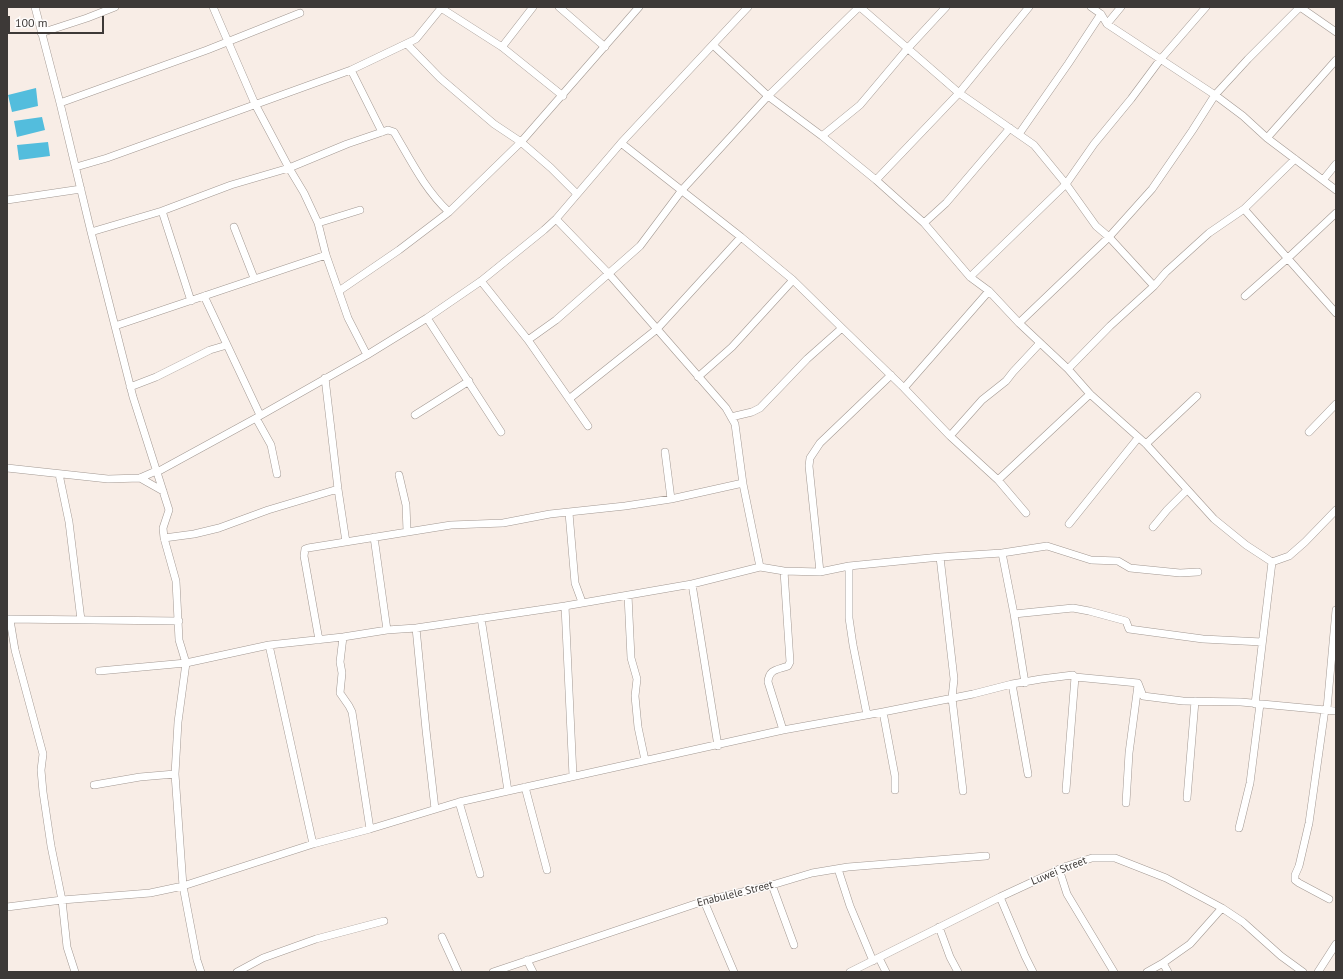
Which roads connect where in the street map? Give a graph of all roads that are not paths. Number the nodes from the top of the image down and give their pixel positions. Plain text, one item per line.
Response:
1 (35, 7) edge
2 (115, 7) edge
3 (213, 7) edge
4 (441, 7) edge
5 (533, 7) edge
6 (559, 7) edge
7 (640, 7) edge
8 (748, 7) edge
9 (860, 7) edge
10 (946, 7) edge
11 (1029, 7) edge
12 (1091, 7) edge
13 (1121, 7) edge
14 (1206, 7) edge
15 (300, 13) dead end
16 (1101, 14) junction
17 (1107, 24) junction
18 (1336, 32) edge
19 (41, 33) junction
20 (227, 42) junction
21 (407, 44) junction
22 (713, 45) junction
23 (502, 47) junction
24 (605, 47) junction
25 (908, 48) junction
26 (1160, 60) junction
27 (1336, 60) edge
28 (351, 70) junction
29 (959, 93) junction
30 (1214, 95) junction
31 (563, 96) junction
32 (768, 96) junction
33 (60, 103) junction
34 (255, 104) junction
35 (1010, 128) junction
36 (382, 132) junction
37 (1019, 134) junction
38 (822, 136) junction
39 (1266, 138) junction
40 (521, 142) junction
41 (621, 143) junction
42 (1295, 158) junction
43 (1336, 164) edge
44 (76, 167) junction
45 (289, 168) junction
46 (876, 180) junction
47 (1323, 180) junction
48 (1066, 184) junction
49 (81, 189) junction
50 (682, 190) junction
51 (1336, 190) edge
52 (578, 194) junction
53 (7, 200) edge
54 (1244, 209) junction
55 (360, 210) dead end
56 (162, 211) junction
57 (449, 212) junction
58 (1336, 213) edge
59 (556, 219) junction
60 (318, 223) junction
61 (924, 223) junction
62 (234, 227) dead end
63 (91, 232) junction
64 (741, 237) junction
65 (1109, 237) junction
66 (326, 255) junction
67 (1288, 258) junction
68 (609, 274) junction
69 (970, 277) junction
70 (254, 278) junction
71 (794, 280) junction
72 (481, 281) junction
73 (1154, 286) junction
74 (339, 291) junction
75 (989, 291) junction
76 (204, 296) junction
77 (1245, 296) dead end
78 (191, 301) junction
79 (1335, 310) edge
80 (428, 318) junction
81 (1019, 323) junction
82 (115, 326) junction
83 (842, 328) junction
84 (657, 329) junction
85 (528, 340) junction
86 (1040, 343) junction
87 (227, 345) junction
88 (366, 355) junction
89 (1068, 369) junction
90 (891, 375) junction
91 (698, 377) junction
92 (326, 378) junction
93 (469, 381) junction
94 (130, 387) junction
95 (904, 388) junction
96 (1090, 394) junction
97 (1197, 396) dead end
98 (569, 399) junction
99 (1336, 404) edge
100 (415, 415) dead end
101 (258, 417) junction
102 (731, 417) junction
103 (588, 426) dead end
104 (501, 432) dead end
105 (1309, 432) dead end
106 (950, 436) junction
107 (1138, 438) junction
108 (1146, 444) junction
109 (665, 452) dead end
110 (7, 468) edge
111 (156, 471) junction
112 (59, 474) junction
113 (277, 474) dead end
114 (399, 476) dead end
115 (140, 478) junction
116 (998, 480) junction
117 (743, 483) junction
118 (338, 489) junction
119 (1187, 490) junction
120 (163, 491) junction
121 (671, 498) junction
122 (1336, 510) edge
123 (569, 513) junction
124 (1026, 513) dead end
125 (1068, 524) dead end
126 (1153, 527) dead end
127 (407, 531) junction
128 (374, 537) junction
129 (164, 538) junction
130 (346, 542) junction
131 (1002, 553) junction
132 (940, 557) junction
133 (1272, 562) junction
134 (849, 566) junction
135 (760, 567) junction
136 (784, 571) junction
137 (820, 572) junction
138 (1198, 572) dead end
139 (692, 584) junction
140 (628, 594) junction
141 (582, 602) junction
142 (565, 606) junction
143 (1336, 610) edge
144 (1014, 614) junction
145 (481, 618) junction
146 (9, 620) edge
147 (81, 620) junction
148 (179, 621) junction
149 (416, 628) junction
150 (387, 630) junction
151 (343, 637) junction
152 (319, 640) junction
153 (1262, 642) junction
154 (269, 645) junction
155 (186, 663) junction
156 (99, 671) dead end
157 (1075, 677) junction
158 (1025, 683) junction
159 (1138, 683) junction
160 (1012, 684) junction
161 (952, 698) junction
162 (1195, 701) junction
163 (1258, 704) junction
164 (1326, 709) junction
165 (1336, 711) edge
166 (883, 712) junction
167 (866, 715) junction
168 (783, 730) junction
169 (718, 746) junction
170 (645, 760) junction
171 (175, 774) junction
172 (1028, 774) dead end
173 (573, 776) junction
174 (94, 785) dead end
175 (525, 787) junction
176 (895, 790) dead end
177 (1066, 790) dead end
178 (508, 791) junction
179 (963, 791) dead end
180 (1187, 798) dead end
181 (459, 802) junction
182 (1126, 803) dead end
183 (435, 809) junction
184 (1239, 828) dead end
185 (370, 829) junction
186 (313, 844) junction
187 (986, 856) dead end
188 (838, 869) junction
189 (548, 870) dead end
190 (1059, 870) junction
191 (480, 874) dead end
192 (772, 885) junction
193 (183, 886) junction
194 (1000, 897) junction
195 (1329, 899) dead end
196 (62, 900) junction
197 (704, 901) junction
198 (7, 907) edge
199 (1222, 908) junction
200 (384, 921) dead end
201 (939, 927) junction
202 (442, 937) dead end
203 (1336, 944) edge
204 (794, 945) dead end
205 (527, 960) junction
206 (876, 960) junction
207 (1163, 963) junction
208 (75, 972) edge
209 (201, 972) edge
210 (237, 972) edge
211 (458, 972) edge
212 (493, 972) edge
213 (532, 972) edge
214 (734, 972) edge
215 (850, 972) edge
216 (886, 972) edge
217 (958, 972) edge
218 (1033, 972) edge
219 (1114, 972) edge
220 (1147, 972) edge
221 (1168, 972) edge
222 (1303, 972) edge
223 (1318, 972) edge

1 - 19 street
2 - 19 street
3 - 20 street
4 - 21 street
4 - 23 street
5 - 23 street
6 - 24 street
7 - 24 street
8 - 22 street
9 - 25 street
9 - 32 street
10 - 25 street
11 - 29 street
12 - 16 street
13 - 17 street
14 - 26 street
15 - 20 street
16 - 17 street
16 - 37 street
17 - 26 street
18 - 30 street
19 - 33 street
20 - 33 street
20 - 34 street
21 - 28 street
21 - 40 street
22 - 32 street
22 - 41 street
23 - 31 street
24 - 31 street
25 - 29 street
25 - 38 street
26 - 30 street
26 - 48 street
27 - 39 street
28 - 34 street
28 - 36 street
29 - 35 street
29 - 46 street
30 - 39 street
30 - 65 street
31 - 40 street
32 - 38 street
32 - 50 street
33 - 44 street
34 - 44 street
34 - 45 street
35 - 37 street
35 - 61 street
36 - 45 street
36 - 57 street
37 - 48 street
38 - 46 street
39 - 42 street
40 - 52 street
40 - 57 street
41 - 50 street
41 - 52 street
42 - 47 street
42 - 54 street
43 - 47 street
44 - 49 street
45 - 56 street
45 - 60 street
46 - 61 street
47 - 51 street
48 - 65 street
48 - 69 street
49 - 53 street
49 - 63 street
50 - 64 street
50 - 68 street
52 - 59 street
54 - 67 street
54 - 73 street
55 - 60 street
56 - 63 street
56 - 78 street
57 - 74 street
58 - 67 street
59 - 68 street
59 - 72 street
60 - 66 street
61 - 69 street
62 - 70 street
63 - 82 street
64 - 71 street
64 - 84 street
65 - 73 street
65 - 81 street
66 - 70 street
66 - 74 street
67 - 77 street
67 - 79 street
68 - 84 street
68 - 85 street
69 - 75 street
70 - 76 street
71 - 83 street
71 - 91 street
72 - 80 street
72 - 85 street
73 - 89 street
74 - 88 street
75 - 81 street
75 - 95 street
76 - 78 street
76 - 87 street
78 - 82 street
80 - 88 street
80 - 93 street
81 - 86 street
82 - 94 street
83 - 90 street
83 - 102 street
84 - 91 street
84 - 98 street
85 - 98 street
86 - 89 street
86 - 106 street
87 - 94 street
87 - 101 street
88 - 92 street
89 - 96 street
90 - 95 street
90 - 137 street
91 - 102 street
92 - 101 street
92 - 118 street
93 - 100 street
93 - 104 street
94 - 111 street
95 - 106 street
96 - 107 street
96 - 116 street
97 - 108 street
98 - 103 street
99 - 105 street
101 - 111 street
101 - 113 street
102 - 117 street
106 - 116 street
107 - 108 street
107 - 125 street
108 - 119 street
109 - 121 street
110 - 112 street
111 - 115 street
111 - 120 street
112 - 115 street
112 - 147 street
114 - 127 street
115 - 120 street
116 - 124 street
117 - 121 street
117 - 135 street
118 - 129 street
118 - 130 street
119 - 126 street
119 - 133 street
120 - 129 street
121 - 123 street
122 - 133 street
123 - 127 street
123 - 141 street
127 - 128 street
128 - 130 street
128 - 150 street
129 - 148 street
130 - 152 street
131 - 132 street
131 - 138 street
131 - 144 street
132 - 134 street
132 - 161 street
133 - 153 street
134 - 137 street
134 - 167 street
135 - 136 street
135 - 139 street
136 - 137 street
136 - 168 street
139 - 140 street
139 - 169 street
140 - 141 street
140 - 170 street
141 - 142 street
142 - 145 street
142 - 173 street
143 - 164 street
144 - 153 street
144 - 158 street
145 - 149 street
145 - 178 street
146 - 147 street
146 - 196 street
147 - 148 street
148 - 155 street
149 - 150 street
149 - 183 street
150 - 151 street
151 - 152 street
151 - 185 street
152 - 154 street
153 - 163 street
154 - 155 street
154 - 186 street
155 - 156 street
155 - 171 street
157 - 158 street
157 - 159 street
157 - 177 street
158 - 160 street
159 - 162 street
159 - 182 street
160 - 161 street
160 - 172 street
161 - 166 street
161 - 179 street
162 - 163 street
162 - 180 street
163 - 164 street
163 - 184 street
164 - 165 street
164 - 195 street
166 - 167 street
166 - 176 street
167 - 168 street
168 - 169 street
169 - 170 street
170 - 173 street
171 - 174 street
171 - 193 street
173 - 175 street
175 - 178 street
175 - 189 street
178 - 181 street
181 - 183 street
181 - 191 street
183 - 185 street
185 - 186 street
186 - 193 street
187 - 188 street, Enabulele Street
188 - 192 street, Enabulele Street
188 - 206 street
190 - 194 street, Luwei Street
190 - 199 street, Luwei Street
190 - 219 street
192 - 197 street, Enabulele Street
192 - 204 street
193 - 196 street
193 - 209 street
194 - 201 street, Luwei Street
194 - 218 street
196 - 198 street
196 - 208 street
197 - 205 street, Enabulele Street
197 - 214 street
199 - 207 street
199 - 222 street, Luwei Street
200 - 210 street
201 - 206 street, Luwei Street
201 - 217 street
202 - 211 street
203 - 223 street
205 - 212 street, Enabulele Street
205 - 213 street
206 - 215 street, Luwei Street
206 - 216 street
207 - 220 street
207 - 221 street

